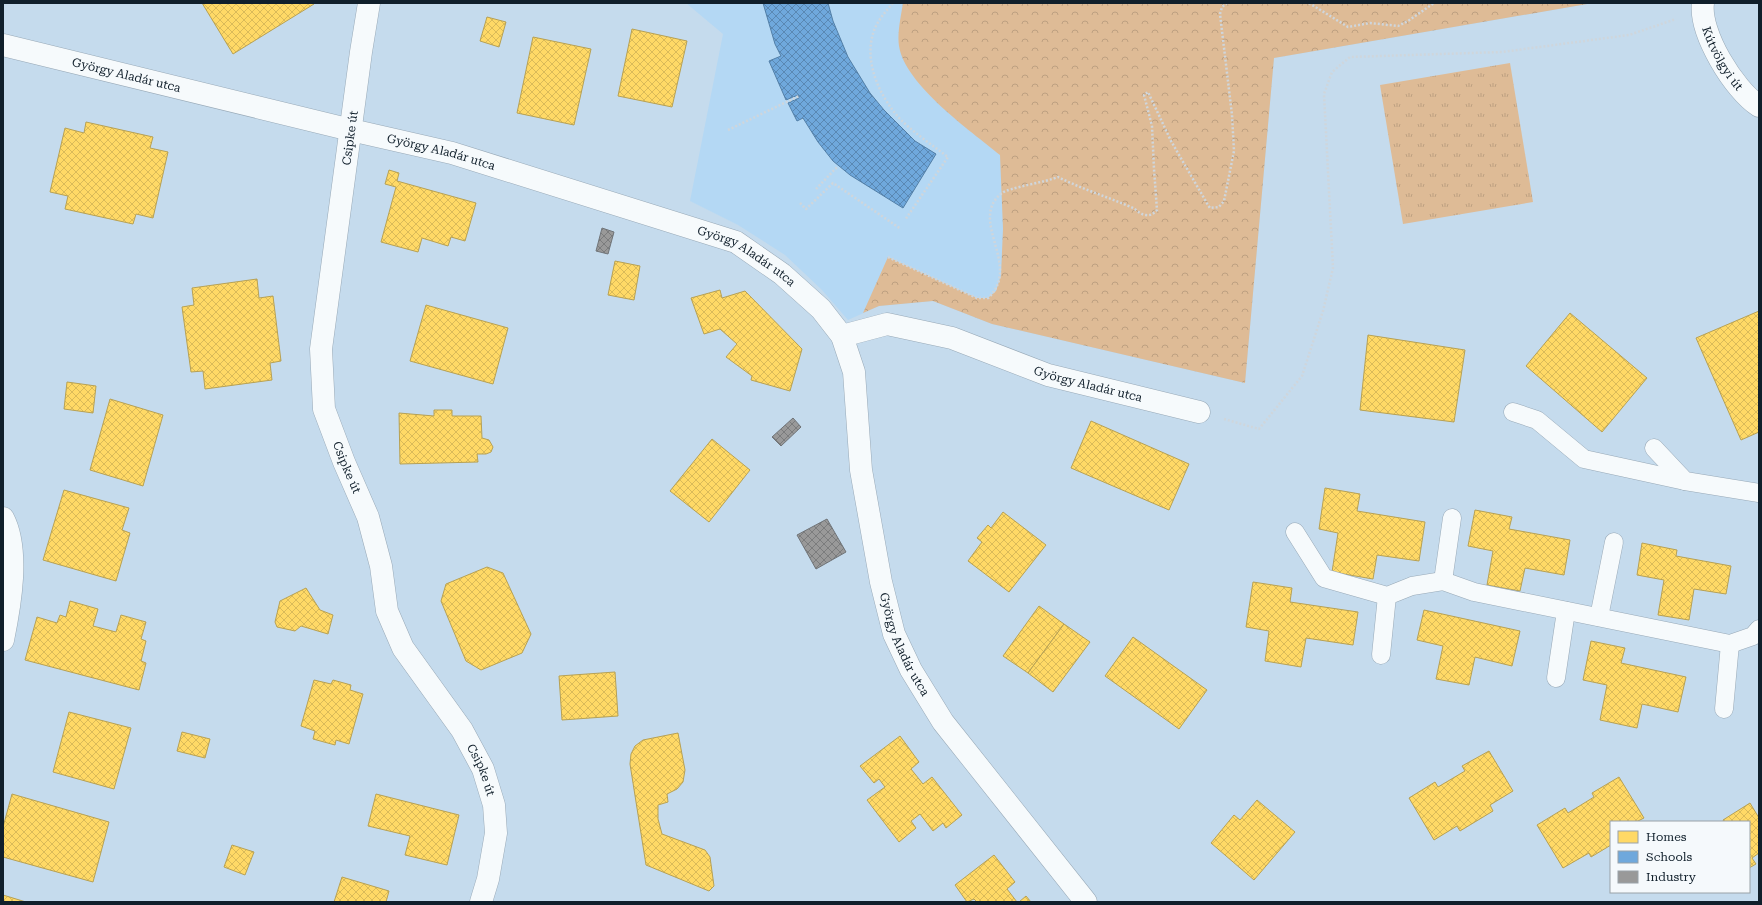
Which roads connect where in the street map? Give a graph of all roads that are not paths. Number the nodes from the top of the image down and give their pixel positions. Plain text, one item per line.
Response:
1 (370, 3) edge
2 (1702, 7) edge
3 (3, 45) edge
4 (1759, 106) edge
5 (351, 130) junction
6 (842, 336) junction
7 (1199, 412) road end
8 (1513, 412) dead end
9 (1654, 448) dead end
10 (1685, 481) junction
11 (1759, 493) edge
12 (3, 518) edge
13 (1452, 518) dead end
14 (1295, 532) dead end
15 (1614, 542) dead end
16 (1443, 581) junction
17 (1387, 596) junction
18 (1566, 611) junction
19 (1599, 618) junction
20 (1759, 629) edge
21 (3, 640) edge
22 (1730, 644) junction
23 (1381, 655) dead end
24 (1556, 678) dead end
25 (1724, 709) dead end
26 (481, 902) edge
27 (1086, 902) edge

1 - 5 street, Csipke út
2 - 4 street, Kútvölgyi út
3 - 5 street, György Aladár utca
5 - 6 street, György Aladár utca
5 - 26 street, Csipke út
6 - 7 street, György Aladár utca
6 - 27 street, György Aladár utca
8 - 10 lane
9 - 10 lane
10 - 11 lane
12 - 21 street
13 - 16 lane
14 - 17 lane
15 - 19 lane
16 - 17 lane
16 - 18 lane
17 - 23 lane
18 - 19 lane
18 - 24 lane
19 - 22 lane
20 - 22 lane
22 - 25 lane

